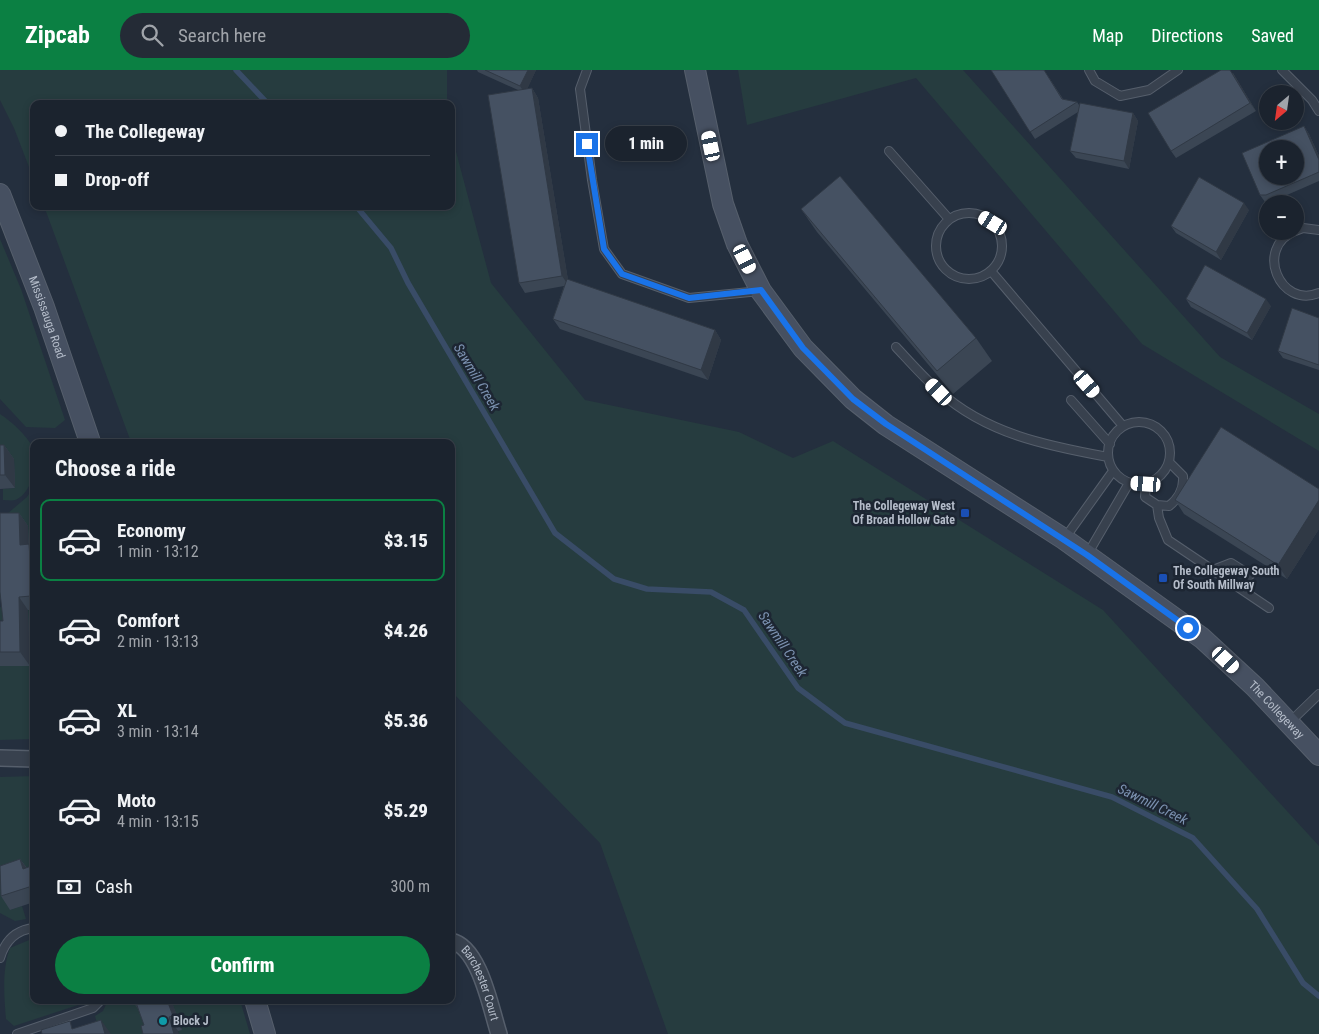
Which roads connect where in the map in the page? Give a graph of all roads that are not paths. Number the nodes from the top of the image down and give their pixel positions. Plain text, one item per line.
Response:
1 (587, 70) edge
2 (695, 70) edge
3 (1089, 70) edge
4 (1178, 70) edge
5 (1282, 70) edge
6 (1319, 111) edge
7 (889, 151) dead end
8 (0, 194) edge
9 (949, 219) junction
10 (1304, 228) edge
11 (1319, 230) edge
12 (1282, 240) edge
13 (991, 271) junction
14 (761, 290) junction
15 (1319, 293) edge
16 (896, 347) edge
17 (1071, 400) dead end
18 (1123, 426) junction
19 (89, 439) edge
20 (1110, 444) junction
21 (1108, 458) junction
22 (1170, 464) junction
23 (1113, 471) junction
24 (1129, 483) junction
25 (1146, 484) junction
26 (1157, 505) junction
27 (1064, 539) junction
28 (1087, 555) junction
29 (1213, 570) junction
30 (1250, 575) dead end
31 (1269, 608) dead end
32 (1319, 694) edge
33 (1290, 722) junction
34 (1319, 754) edge
35 (0, 758) edge
36 (30, 759) edge
37 (30, 929) edge
38 (455, 943) edge
39 (0, 958) edge
40 (97, 1004) edge
41 (256, 1004) edge
42 (17, 1034) edge
43 (265, 1034) edge
44 (498, 1034) edge

1 - 14 lane
2 - 14 street, The Collegeway
3 - 4 lane
5 - 6 lane
7 - 9 lane
8 - 19 street, Mississauga Road
9 - 13 lane
9 - 13 lane
10 - 11 lane
12 - 15 lane
13 - 18 lane
14 - 27 street, The Collegeway
16 - 21 lane
17 - 20 lane
18 - 20 lane
18 - 22 lane
20 - 21 lane
21 - 23 lane
22 - 25 lane
22 - 26 lane
23 - 24 lane
23 - 27 lane
24 - 25 lane
24 - 28 lane
25 - 26 lane
26 - 29 lane
27 - 28 street, The Collegeway
28 - 33 street, The Collegeway
29 - 30 lane
29 - 31 lane
32 - 33 lane
33 - 34 street, The Collegeway
35 - 36 street
37 - 39 lane
38 - 44 street, Barchester Court
40 - 42 lane
41 - 43 street

